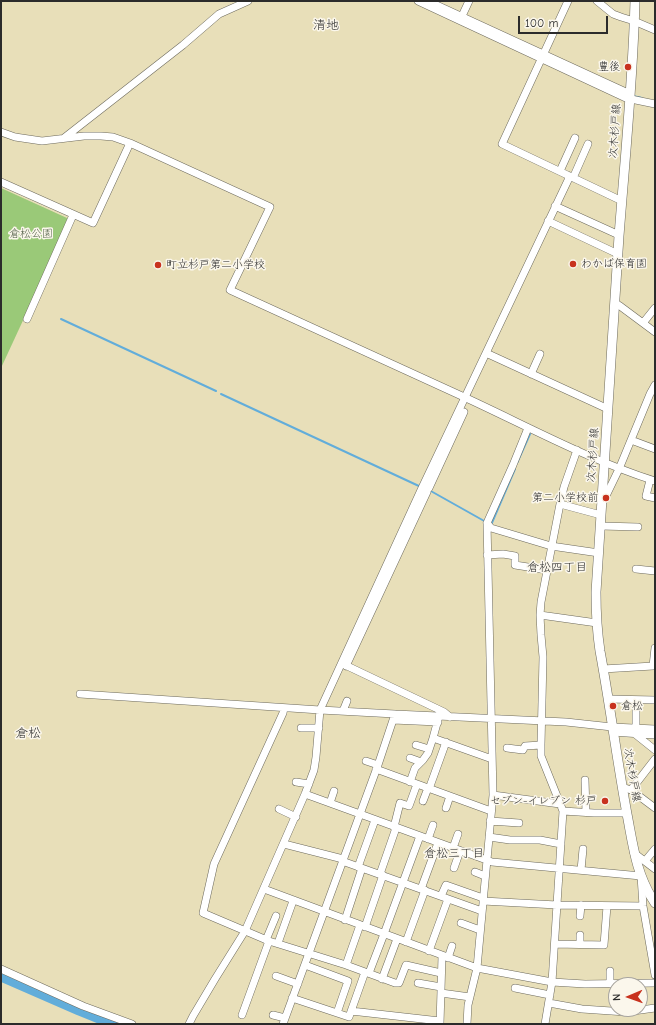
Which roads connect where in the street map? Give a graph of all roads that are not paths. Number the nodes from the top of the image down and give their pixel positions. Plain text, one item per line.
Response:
1 (248, 1) edge
2 (418, 1) edge
3 (428, 1) edge
4 (469, 1) edge
5 (568, 1) edge
6 (597, 1) edge
7 (635, 1) edge
8 (462, 16) junction
9 (634, 21) junction
10 (655, 30) edge
11 (542, 56) junction
12 (630, 96) junction
13 (655, 104) edge
14 (1, 132) edge
15 (575, 138) dead end
16 (63, 139) junction
17 (130, 142) junction
18 (588, 144) dead end
19 (560, 171) junction
20 (571, 177) junction
21 (1, 182) edge
22 (622, 201) junction
23 (555, 206) junction
24 (73, 215) junction
25 (548, 221) junction
26 (620, 235) junction
27 (618, 254) junction
28 (615, 303) junction
29 (655, 308) edge
30 (27, 318) dead end
31 (643, 322) junction
32 (655, 332) edge
33 (486, 353) junction
34 (540, 354) dead end
35 (531, 374) junction
36 (655, 386) edge
37 (468, 399) junction
38 (608, 410) junction
39 (528, 428) junction
40 (631, 440) junction
41 (655, 449) edge
42 (577, 450) junction
43 (605, 463) junction
44 (619, 468) junction
45 (653, 481) edge
46 (655, 498) edge
47 (560, 504) junction
48 (602, 504) junction
49 (601, 515) junction
50 (486, 523) junction
51 (600, 526) junction
52 (638, 527) dead end
53 (551, 546) junction
54 (599, 553) junction
55 (487, 554) junction
56 (636, 569) dead end
57 (547, 570) junction
58 (655, 571) edge
59 (540, 615) junction
60 (597, 623) junction
61 (655, 648) edge
62 (344, 665) junction
63 (654, 667) edge
64 (603, 669) junction
65 (80, 694) dead end
66 (608, 699) junction
67 (636, 700) junction
68 (655, 700) edge
69 (347, 701) dead end
70 (284, 708) junction
71 (320, 710) junction
72 (343, 711) junction
73 (394, 717) junction
74 (450, 717) junction
75 (438, 719) junction
76 (491, 719) junction
77 (541, 721) junction
78 (301, 728) dead end
79 (319, 728) junction
80 (655, 729) edge
81 (613, 730) junction
82 (636, 731) junction
83 (655, 735) edge
84 (433, 738) junction
85 (446, 742) junction
86 (416, 745) dead end
87 (541, 745) junction
88 (507, 748) dead end
89 (429, 749) junction
90 (655, 750) edge
91 (410, 758) dead end
92 (492, 759) junction
93 (655, 759) edge
94 (366, 761) dead end
95 (421, 762) junction
96 (377, 767) junction
97 (585, 780) dead end
98 (296, 782) dead end
99 (413, 783) junction
100 (309, 784) junction
101 (622, 786) junction
102 (428, 788) junction
103 (631, 790) junction
104 (334, 791) dead end
105 (305, 794) junction
106 (493, 795) junction
107 (450, 796) junction
108 (423, 801) dead end
109 (330, 803) junction
110 (561, 807) junction
111 (446, 808) dead end
112 (655, 808) edge
113 (279, 809) dead end
114 (491, 811) junction
115 (586, 812) junction
116 (627, 812) junction
117 (359, 814) junction
118 (296, 817) junction
119 (375, 820) junction
120 (490, 821) junction
121 (519, 823) dead end
122 (433, 825) dead end
123 (395, 827) junction
124 (458, 834) dead end
125 (420, 836) junction
126 (489, 837) junction
127 (428, 839) junction
128 (438, 843) junction
129 (284, 844) junction
130 (560, 844) junction
131 (453, 848) junction
132 (583, 849) dead end
133 (655, 849) edge
134 (460, 851) junction
135 (634, 853) junction
136 (343, 860) junction
137 (487, 860) junction
138 (645, 861) junction
139 (360, 867) junction
140 (454, 868) dead end
141 (559, 869) junction
142 (655, 869) edge
143 (581, 870) junction
144 (475, 872) dead end
145 (381, 875) junction
146 (485, 876) junction
147 (641, 876) junction
148 (403, 883) junction
149 (264, 889) junction
150 (423, 890) junction
151 (444, 898) junction
152 (483, 900) junction
153 (294, 901) junction
154 (655, 903) edge
155 (557, 905) junction
156 (581, 905) junction
157 (607, 906) junction
158 (643, 906) junction
159 (482, 911) junction
160 (324, 912) junction
161 (276, 916) dead end
162 (580, 916) dead end
163 (345, 920) junction
164 (461, 923) dead end
165 (363, 926) junction
166 (480, 930) junction
167 (245, 931) junction
168 (384, 934) junction
169 (580, 935) dead end
170 (397, 939) junction
171 (268, 940) junction
172 (406, 942) junction
173 (278, 944) junction
174 (555, 944) junction
175 (580, 944) junction
176 (452, 946) dead end
177 (429, 951) junction
178 (309, 953) junction
179 (445, 957) junction
180 (304, 965) junction
181 (346, 965) junction
182 (477, 968) junction
183 (1, 969) edge
184 (610, 971) dead end
185 (367, 973) junction
186 (441, 973) junction
187 (655, 975) edge
188 (276, 976) dead end
189 (610, 977) edge
190 (382, 979) junction
191 (552, 982) junction
192 (418, 983) dead end
193 (298, 984) junction
194 (608, 984) edge
195 (515, 988) dead end
196 (441, 990) junction
197 (550, 995) junction
198 (470, 997) junction
199 (292, 998) junction
200 (549, 1003) junction
201 (655, 1008) edge
202 (351, 1011) junction
203 (337, 1013) junction
204 (242, 1015) dead end
205 (273, 1015) dead end
206 (395, 1016) junction
207 (284, 1021) edge
208 (440, 1023) edge
209 (132, 1024) edge
210 (189, 1024) edge
211 (392, 1024) edge
212 (467, 1024) edge
213 (545, 1024) edge

1 - 16 street
2 - 11 street
3 - 8 street
4 - 8 street
5 - 11 street
6 - 9 street
7 - 9 main road, 次木杉戸線
8 - 11 street
9 - 10 street
9 - 12 main road, 次木杉戸線
11 - 12 street
11 - 19 street
12 - 13 street
12 - 22 main road, 次木杉戸線
14 - 16 street
15 - 19 street
16 - 17 street
17 - 24 street
17 - 37 street
18 - 20 street
19 - 20 street
20 - 22 street
20 - 23 street
21 - 24 street
22 - 26 main road, 次木杉戸線
23 - 25 street
23 - 26 street
24 - 30 street
25 - 27 street
25 - 33 street
26 - 27 main road, 次木杉戸線
27 - 28 main road, 次木杉戸線
28 - 31 street
28 - 38 main road, 次木杉戸線
29 - 31 street
31 - 32 street
33 - 35 street
33 - 37 street
34 - 35 street
35 - 38 street
36 - 40 street
37 - 39 street
37 - 62 street
37 - 62 street
38 - 43 main road, 次木杉戸線
39 - 42 street
39 - 50 street
40 - 41 street
40 - 44 street
42 - 43 street
42 - 47 street
43 - 44 street
43 - 48 main road, 次木杉戸線
44 - 45 street
44 - 48 street
45 - 46 street
47 - 49 street
47 - 53 street
48 - 49 main road, 次木杉戸線
49 - 51 main road, 次木杉戸線
50 - 53 street
50 - 55 street
51 - 52 street
51 - 54 main road, 次木杉戸線
53 - 54 street
53 - 57 street
54 - 60 main road, 次木杉戸線
55 - 57 street
55 - 76 street
56 - 58 street
57 - 59 street
59 - 60 street
59 - 77 street
60 - 64 main road, 次木杉戸線
61 - 63 street
62 - 71 street
62 - 74 street
63 - 64 street
64 - 66 main road, 次木杉戸線
65 - 70 street
66 - 67 street
66 - 81 main road, 次木杉戸線
67 - 68 street
67 - 82 street
69 - 72 street
70 - 71 street
70 - 167 street
71 - 72 street
71 - 79 street
72 - 73 street
73 - 75 street
73 - 96 street
74 - 75 street
74 - 76 street
75 - 84 street
76 - 77 street
76 - 92 street
77 - 81 street
77 - 87 street
78 - 79 street
79 - 100 street
80 - 82 street
81 - 82 street
81 - 101 main road, 次木杉戸線
82 - 83 street
82 - 90 street
84 - 85 street
84 - 89 street
85 - 92 street
85 - 102 street
86 - 89 street
87 - 88 street
87 - 110 street
89 - 95 street
91 - 95 street
92 - 106 street
93 - 103 street
94 - 96 street
95 - 99 street
96 - 99 street
96 - 117 street
97 - 115 street
98 - 100 street
99 - 102 street
99 - 123 street
100 - 105 street
101 - 103 street
101 - 116 main road, 次木杉戸線
102 - 107 street
102 - 108 street
103 - 112 street
104 - 109 street
105 - 109 street
105 - 118 street
106 - 110 street
106 - 114 street
107 - 111 street
107 - 114 street
109 - 117 street
110 - 115 street
110 - 130 street
113 - 118 street
114 - 120 street
115 - 116 street
116 - 135 main road, 次木杉戸線
117 - 119 street
117 - 136 street
118 - 129 street
119 - 123 street
119 - 139 street
120 - 121 street
120 - 126 street
122 - 127 street
123 - 125 street
123 - 145 street
124 - 131 street
125 - 127 street
125 - 148 street
126 - 130 street
126 - 137 street
127 - 128 street
128 - 131 street
128 - 150 street
129 - 136 street
129 - 149 street
130 - 141 street
131 - 134 street
132 - 143 street
133 - 138 street
134 - 137 street
134 - 140 street
135 - 138 street
135 - 147 main road, 次木杉戸線
136 - 139 street
136 - 160 street
137 - 141 street
137 - 146 street
138 - 142 street
139 - 145 street
139 - 163 street
141 - 143 street
141 - 155 street
143 - 147 street
144 - 146 street
145 - 148 street
145 - 165 street
146 - 152 street
147 - 154 main road, 次木杉戸線
147 - 158 street
148 - 150 street
148 - 168 street
149 - 153 street
149 - 167 street
150 - 151 street
150 - 172 street
151 - 152 street
151 - 159 street
151 - 177 street
152 - 155 street
152 - 159 street
153 - 160 street
153 - 173 street
155 - 156 street
155 - 174 street
156 - 157 street
156 - 162 street
157 - 158 street
157 - 175 street
158 - 187 street
159 - 166 street
160 - 163 street
160 - 178 street
161 - 171 street
163 - 165 street
164 - 166 street
165 - 168 street
165 - 181 street
166 - 182 street
167 - 171 street
167 - 210 street
168 - 170 street
168 - 185 street
169 - 175 street
170 - 172 street
170 - 190 street
171 - 173 street
171 - 204 street
172 - 177 street
173 - 178 street
174 - 175 street
174 - 191 street
176 - 179 street
177 - 179 street
178 - 180 street
178 - 181 street
179 - 182 street
179 - 186 street
180 - 193 street
180 - 203 street
181 - 185 street
182 - 191 street
182 - 198 street
183 - 209 street
184 - 189 street
185 - 190 street
185 - 202 street
186 - 190 street
186 - 196 street
188 - 193 street
191 - 194 street
191 - 197 street
192 - 196 street
193 - 199 street
195 - 197 street
196 - 198 street
196 - 208 street
197 - 200 street
198 - 212 street
199 - 203 street
199 - 207 street
200 - 201 street
200 - 213 street
202 - 203 street
202 - 206 street
205 - 207 street
206 - 208 street
206 - 211 street

